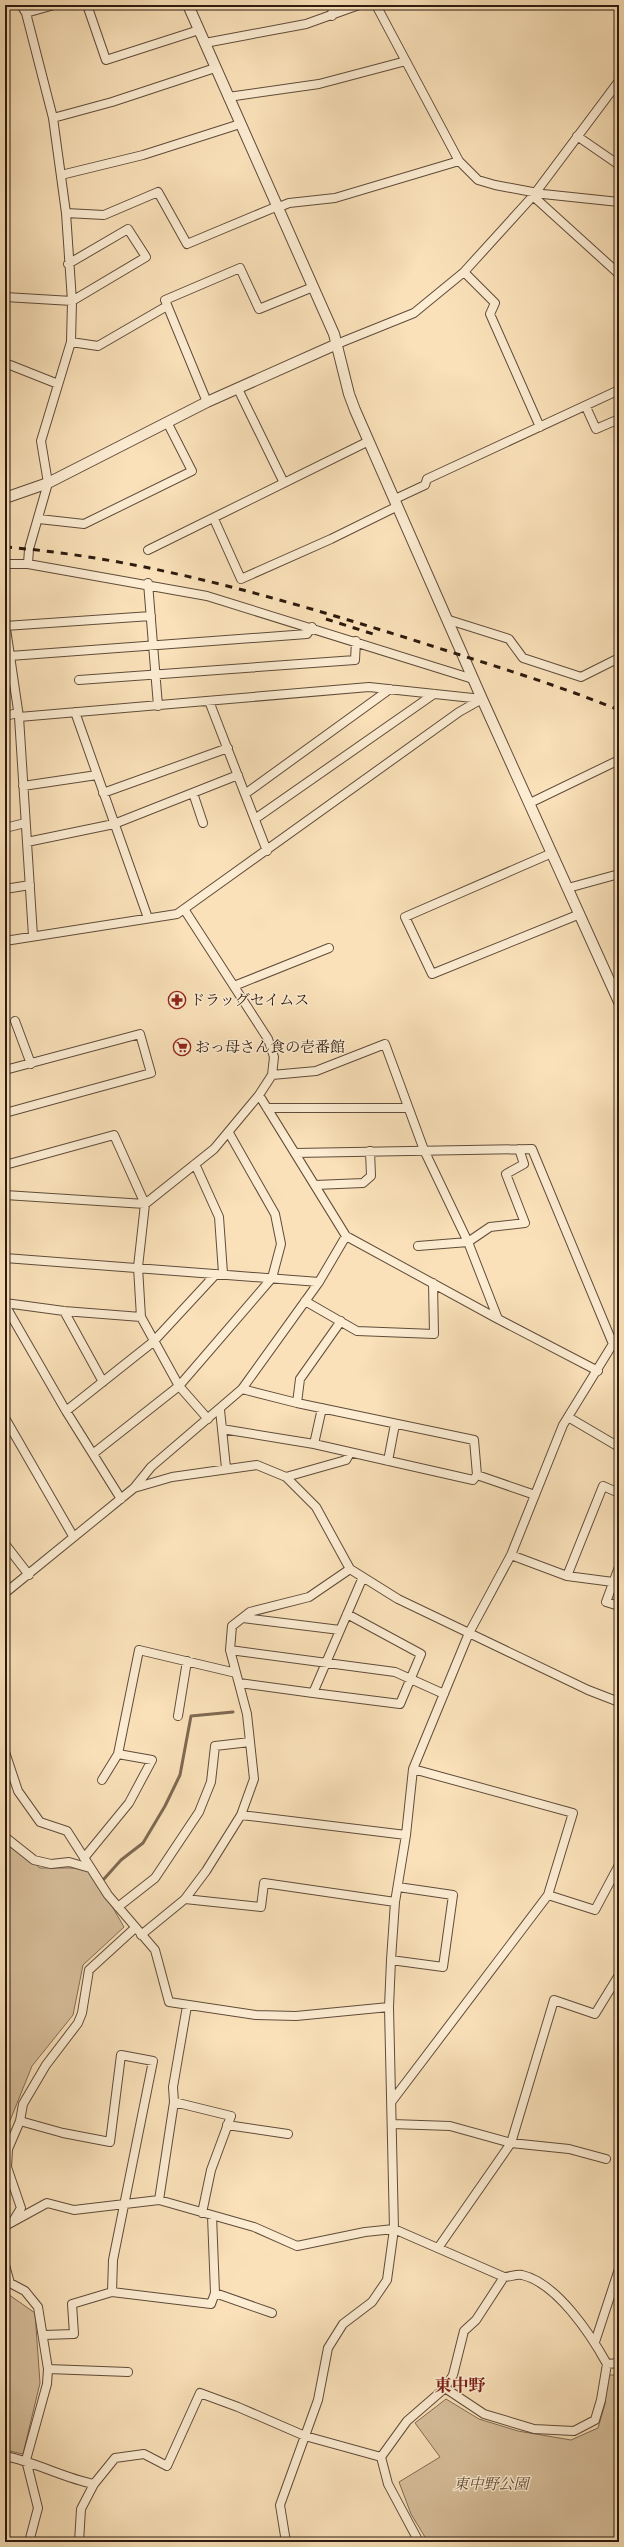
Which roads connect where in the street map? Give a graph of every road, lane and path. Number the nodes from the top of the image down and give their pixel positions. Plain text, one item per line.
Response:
1 (21, 5) edge
2 (54, 5) edge
3 (87, 5) edge
4 (188, 5) edge
5 (333, 5) edge
6 (359, 5) edge
7 (376, 5) edge
8 (26, 13) junction
9 (332, 16) junction
10 (198, 30) junction
11 (204, 43) junction
12 (406, 61) junction
13 (215, 68) junction
14 (619, 81) edge
15 (228, 97) junction
16 (53, 118) junction
17 (240, 124) junction
18 (577, 136) junction
19 (459, 161) junction
20 (619, 165) edge
21 (61, 175) junction
22 (534, 194) junction
23 (619, 202) edge
24 (278, 207) junction
25 (66, 213) junction
26 (68, 264) junction
27 (464, 272) junction
28 (619, 274) edge
29 (313, 287) junction
30 (5, 297) edge
31 (72, 301) junction
32 (167, 306) junction
33 (71, 342) junction
34 (338, 344) junction
35 (5, 363) edge
36 (58, 384) junction
37 (238, 389) junction
38 (619, 390) edge
39 (207, 402) junction
40 (586, 407) junction
41 (619, 419) edge
42 (167, 422) junction
43 (540, 427) junction
44 (368, 441) junction
45 (48, 483) junction
46 (284, 483) junction
47 (5, 498) edge
48 (396, 503) junction
49 (39, 519) junction
50 (214, 519) junction
51 (148, 550) dead end
52 (5, 564) edge
53 (28, 564) junction
54 (148, 583) junction
55 (151, 616) junction
56 (449, 620) junction
57 (5, 622) edge
58 (5, 626) edge
59 (312, 627) junction
60 (356, 641) junction
61 (153, 645) junction
62 (8, 652) edge
63 (619, 658) edge
64 (155, 673) junction
65 (473, 679) junction
66 (79, 680) dead end
67 (14, 682) junction
68 (5, 684) edge
69 (390, 689) junction
70 (434, 694) junction
71 (482, 699) junction
72 (209, 701) junction
73 (158, 706) junction
74 (75, 712) junction
75 (19, 715) junction
76 (5, 716) edge
77 (228, 748) junction
78 (619, 760) edge
79 (97, 774) junction
80 (238, 775) junction
81 (23, 786) junction
82 (103, 793) junction
83 (193, 793) junction
84 (246, 794) junction
85 (530, 803) junction
86 (255, 819) junction
87 (25, 823) junction
88 (203, 823) dead end
89 (114, 824) junction
90 (5, 828) edge
91 (26, 842) junction
92 (267, 851) junction
93 (552, 853) junction
94 (619, 874) edge
95 (30, 885) junction
96 (568, 888) junction
97 (5, 889) edge
98 (184, 909) junction
99 (580, 914) junction
100 (148, 918) junction
101 (33, 936) junction
102 (5, 942) edge
103 (329, 948) dead end
104 (234, 986) junction
105 (619, 1002) edge
106 (16, 1021) dead end
107 (31, 1064) junction
108 (5, 1070) edge
109 (272, 1075) junction
110 (259, 1095) junction
111 (267, 1108) junction
112 (408, 1108) junction
113 (5, 1113) edge
114 (229, 1133) junction
115 (519, 1149) junction
116 (424, 1150) junction
117 (370, 1151) junction
118 (295, 1153) junction
119 (195, 1164) junction
120 (5, 1165) edge
121 (315, 1185) junction
122 (5, 1195) edge
123 (145, 1204) junction
124 (346, 1236) junction
125 (468, 1242) junction
126 (418, 1246) dead end
127 (5, 1258) edge
128 (138, 1267) junction
129 (220, 1273) junction
130 (272, 1278) junction
131 (319, 1282) junction
132 (432, 1283) junction
133 (305, 1301) junction
134 (5, 1304) edge
135 (64, 1311) junction
136 (141, 1317) junction
137 (498, 1319) junction
138 (341, 1321) junction
139 (619, 1334) edge
140 (153, 1342) junction
141 (614, 1344) junction
142 (598, 1371) junction
143 (102, 1382) junction
144 (179, 1386) junction
145 (242, 1389) junction
146 (297, 1403) junction
147 (322, 1408) junction
148 (220, 1410) junction
149 (66, 1412) junction
150 (5, 1418) edge
151 (568, 1418) junction
152 (208, 1419) junction
153 (395, 1424) junction
154 (222, 1429) junction
155 (314, 1444) junction
156 (619, 1447) edge
157 (94, 1453) junction
158 (350, 1453) junction
159 (388, 1462) junction
160 (226, 1468) junction
161 (476, 1475) junction
162 (286, 1477) junction
163 (134, 1488) junction
164 (619, 1493) edge
165 (535, 1494) junction
166 (121, 1499) junction
167 (73, 1536) junction
168 (5, 1544) edge
169 (511, 1555) junction
170 (619, 1567) edge
171 (350, 1569) junction
172 (29, 1575) junction
173 (567, 1576) junction
174 (364, 1577) junction
175 (616, 1581) edge
176 (5, 1593) edge
177 (619, 1606) edge
178 (347, 1614) junction
179 (243, 1618) junction
180 (340, 1630) junction
181 (469, 1633) junction
182 (230, 1650) junction
183 (187, 1661) junction
184 (326, 1662) junction
185 (236, 1673) junction
186 (410, 1678) junction
187 (239, 1684) junction
188 (313, 1693) junction
189 (444, 1694) junction
190 (619, 1702) edge
191 (178, 1716) dead end
192 (250, 1742) junction
193 (5, 1752) edge
194 (118, 1754) junction
195 (413, 1769) junction
196 (102, 1780) dead end
197 (241, 1815) junction
198 (406, 1835) junction
199 (5, 1837) edge
200 (84, 1858) junction
201 (619, 1865) edge
202 (90, 1868) junction
203 (398, 1888) junction
204 (548, 1896) junction
205 (185, 1899) junction
206 (395, 1902) junction
207 (118, 1907) junction
208 (138, 1931) junction
209 (391, 1960) junction
210 (619, 1975) edge
211 (187, 2006) junction
212 (389, 2007) junction
213 (174, 2102) junction
214 (392, 2102) junction
215 (20, 2121) junction
216 (392, 2124) junction
217 (227, 2125) junction
218 (288, 2134) dead end
219 (511, 2143) junction
220 (606, 2159) dead end
221 (159, 2200) junction
222 (124, 2204) junction
223 (202, 2214) junction
224 (212, 2216) junction
225 (8, 2225) edge
226 (394, 2229) junction
227 (438, 2248) junction
228 (5, 2265) edge
229 (619, 2269) edge
230 (504, 2277) junction
231 (112, 2292) junction
232 (215, 2293) junction
233 (272, 2313) dead end
234 (44, 2335) junction
235 (594, 2342) junction
236 (619, 2363) edge
237 (607, 2364) junction
238 (48, 2369) junction
239 (128, 2372) dead end
240 (445, 2388) junction
241 (305, 2436) junction
242 (5, 2456) edge
243 (381, 2457) junction
244 (26, 2460) junction
245 (94, 2484) junction
246 (29, 2542) edge
247 (79, 2542) edge
248 (286, 2542) edge
249 (419, 2542) edge

1 - 8 street
2 - 8 street
3 - 10 street
4 - 10 street
5 - 9 street
6 - 9 street
7 - 12 street
8 - 16 street
9 - 11 street
10 - 11 street
11 - 13 street
12 - 15 street
12 - 19 street
13 - 15 street
13 - 16 street
14 - 18 street
15 - 17 street
16 - 21 street
17 - 21 street
17 - 24 street
18 - 20 street
18 - 22 street
19 - 22 street
19 - 24 street
21 - 25 street
22 - 23 street
22 - 27 street
22 - 28 street
24 - 25 street
24 - 29 street
25 - 26 street
26 - 31 street
26 - 31 street
27 - 34 street
27 - 43 street
29 - 32 street
29 - 34 street
30 - 31 street
31 - 33 street
32 - 33 street
32 - 39 street
33 - 36 street
34 - 37 street
34 - 44 street
35 - 36 street
36 - 45 street
37 - 39 street
37 - 46 street
38 - 40 street
39 - 42 street
40 - 41 street
40 - 43 street
42 - 45 street
42 - 49 street
43 - 48 street
44 - 46 street
44 - 48 street
45 - 47 street
45 - 49 street
46 - 50 street
48 - 50 street
48 - 56 street
49 - 53 street
50 - 51 street
52 - 53 street
53 - 54 street
54 - 55 street
54 - 59 street
55 - 58 street
55 - 61 street
56 - 63 street
56 - 65 street
57 - 58 street
58 - 62 street
59 - 60 street
59 - 61 street
60 - 64 street
60 - 65 street
61 - 62 street
61 - 64 street
62 - 67 street
64 - 66 street
64 - 73 street
65 - 71 street
67 - 68 street
67 - 75 street
69 - 70 street
69 - 72 street
69 - 84 street
70 - 71 street
70 - 86 street
71 - 85 street
71 - 92 street
72 - 73 street
72 - 77 street
73 - 74 street
74 - 75 street
74 - 79 street
75 - 76 street
75 - 81 street
77 - 80 street
77 - 82 street
78 - 85 street
79 - 81 street
79 - 82 street
80 - 83 street
80 - 84 street
81 - 87 street
82 - 89 street
83 - 88 street
83 - 89 street
84 - 86 street
85 - 93 street
86 - 92 street
87 - 90 street
87 - 91 street
89 - 91 street
89 - 100 street
91 - 95 street
92 - 98 street
93 - 96 street
93 - 99 street
94 - 96 street
95 - 97 street
95 - 101 street
96 - 99 street
98 - 100 street
98 - 104 street
99 - 105 street
100 - 101 street
101 - 102 street
103 - 104 street
104 - 109 street
106 - 107 street
107 - 108 street
107 - 113 street
109 - 110 street
109 - 112 street
110 - 111 street
110 - 114 street
111 - 112 street
111 - 118 street
112 - 116 street
114 - 119 street
114 - 130 street
115 - 116 street
115 - 125 street
115 - 141 street
116 - 117 street
116 - 125 street
117 - 118 street
117 - 121 street
118 - 121 street
119 - 123 street
119 - 129 street
120 - 123 street
121 - 124 street
122 - 123 street
123 - 128 street
124 - 131 street
124 - 132 street
125 - 126 street
125 - 137 street
127 - 128 street
128 - 129 street
128 - 136 street
129 - 130 street
129 - 140 street
130 - 131 street
130 - 144 street
131 - 133 street
132 - 137 street
132 - 138 street
133 - 138 street
133 - 145 street
134 - 135 street
134 - 149 street
135 - 136 street
135 - 143 street
136 - 140 street
137 - 142 street
138 - 146 street
139 - 141 street
140 - 143 street
140 - 144 street
141 - 142 street
142 - 151 street
143 - 149 street
144 - 152 street
144 - 157 street
145 - 146 street
145 - 148 street
146 - 147 street
147 - 153 street
147 - 155 street
148 - 152 street
148 - 154 street
149 - 157 street
150 - 167 street
151 - 156 street
151 - 165 street
152 - 163 street
153 - 159 street
153 - 161 street
154 - 155 street
154 - 160 street
155 - 158 street
157 - 166 street
158 - 159 street
158 - 162 street
159 - 161 street
160 - 162 street
160 - 163 street
161 - 165 street
162 - 171 street
163 - 166 street
164 - 173 street
165 - 169 street
166 - 167 street
167 - 172 street
168 - 172 street
169 - 173 street
169 - 181 street
170 - 175 street
171 - 174 street
171 - 179 street
172 - 176 street
173 - 175 street
174 - 178 street
174 - 181 street
175 - 177 street
178 - 180 street
178 - 186 street
179 - 180 street
179 - 182 street
180 - 184 street
181 - 189 street
181 - 190 street
182 - 184 street
182 - 185 street
183 - 185 street
183 - 191 street
183 - 194 street
184 - 186 street
184 - 188 street
185 - 187 street
186 - 188 street
186 - 189 street
187 - 188 street
187 - 192 street
189 - 195 street
192 - 197 street
192 - 207 street
193 - 200 street
194 - 196 street
194 - 200 street
195 - 198 street
195 - 204 street
197 - 198 street
197 - 205 street
198 - 203 street
199 - 202 street
200 - 202 street
201 - 204 street
202 - 207 street
203 - 206 street
203 - 209 street
204 - 214 street
205 - 206 street
205 - 208 street
206 - 209 street
207 - 208 street
208 - 211 street
208 - 215 street
209 - 212 street
210 - 219 street
211 - 212 street
211 - 213 street
212 - 214 street
213 - 217 street
213 - 221 street
214 - 216 street
215 - 222 street
215 - 225 street
216 - 219 street
216 - 226 street
217 - 218 street
217 - 223 street
219 - 220 street
219 - 227 street
221 - 222 street
221 - 223 street
222 - 225 street
222 - 231 street
223 - 224 street
224 - 226 street
224 - 232 street
226 - 227 street
226 - 241 street
227 - 230 street
228 - 234 street
229 - 235 street
230 - 235 street
230 - 240 street
231 - 232 street
231 - 234 street
232 - 233 street
234 - 238 street
235 - 237 street
236 - 237 street
237 - 240 street
238 - 239 street
238 - 244 street
240 - 243 street
241 - 243 street
241 - 245 street
241 - 248 street
242 - 244 street
243 - 249 street
244 - 245 street
244 - 246 street
245 - 247 street

